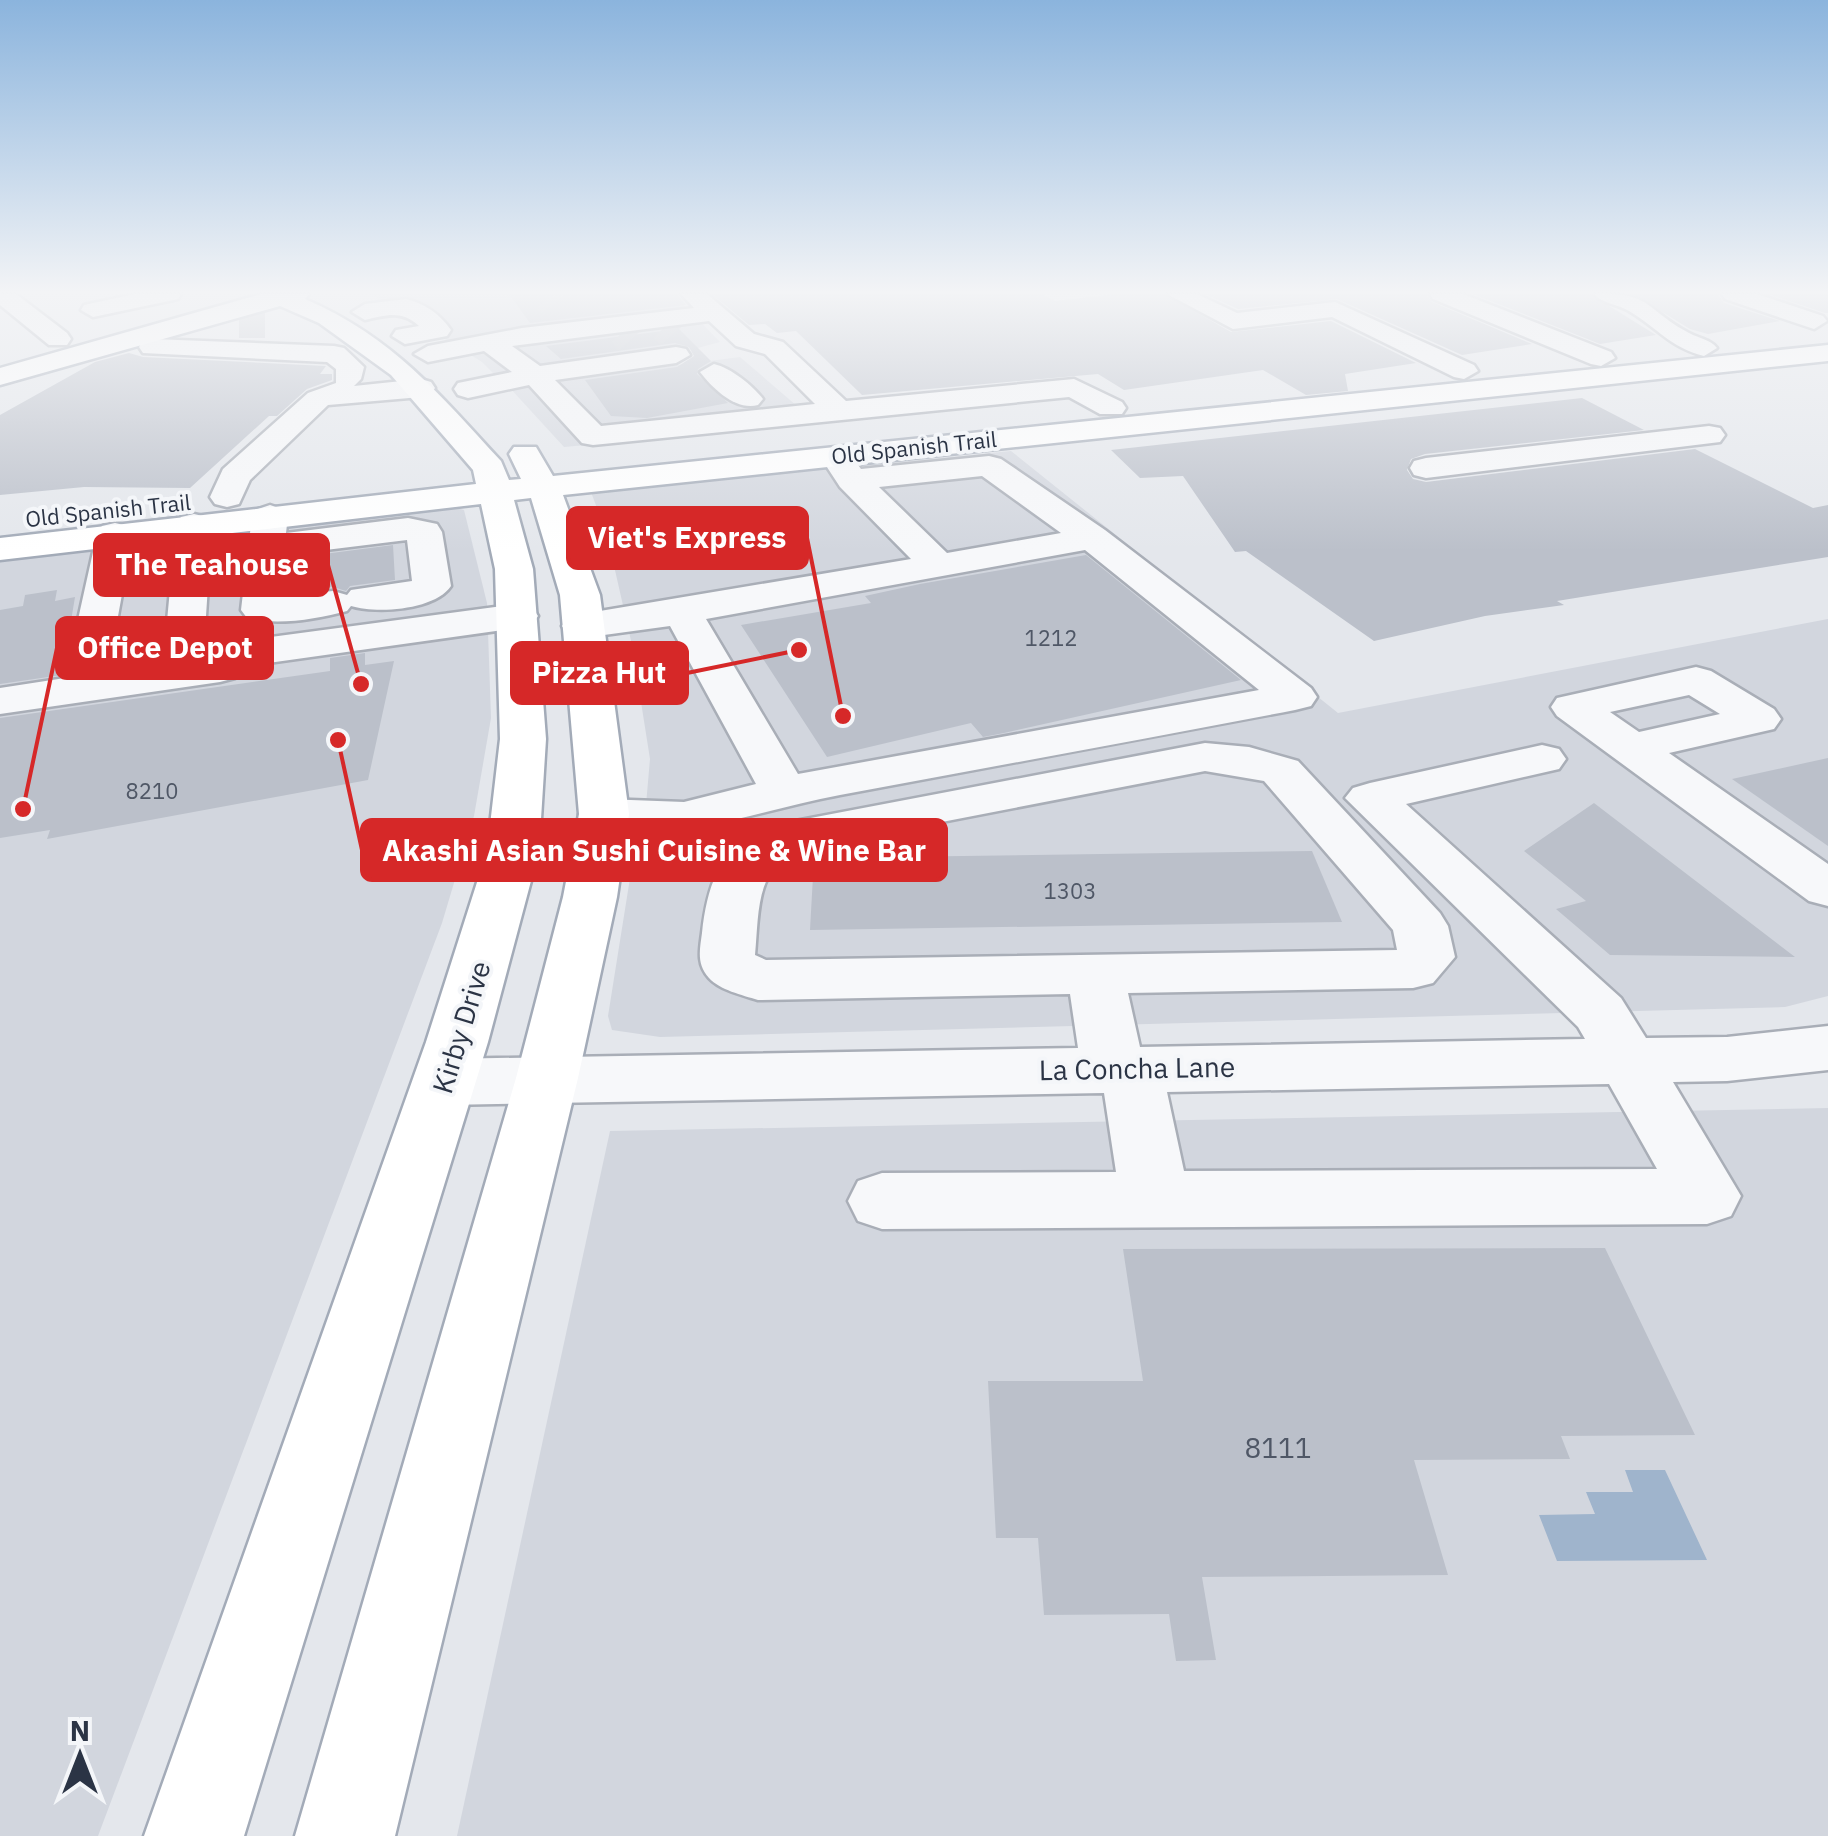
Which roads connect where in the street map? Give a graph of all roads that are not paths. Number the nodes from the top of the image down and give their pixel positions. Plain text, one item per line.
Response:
1 (342, 380) edge
2 (351, 380) edge
3 (418, 380) edge
4 (455, 380) edge
5 (517, 380) edge
6 (540, 380) edge
7 (713, 380) tunnel mouth
8 (794, 380) edge
9 (1417, 380) edge
10 (1483, 380) edge
11 (1559, 380) edge
12 (343, 384) junction
13 (1496, 386) junction
14 (421, 388) junction
15 (468, 389) junction
16 (1335, 395) junction
17 (756, 409) junction
18 (1122, 416) junction
19 (1709, 435) dead end
20 (837, 446) junction
21 (978, 453) junction
22 (1426, 468) dead end
23 (537, 475) junction
24 (494, 480) junction
25 (227, 497) junction
26 (9, 517) edge
27 (194, 525) junction
28 (269, 531) junction
29 (114, 534) junction
30 (1092, 538) junction
31 (0, 548) edge
32 (938, 565) junction
33 (682, 612) junction
34 (518, 616) junction
35 (582, 626) junction
36 (445, 641) dead end
37 (182, 668) junction
38 (0, 701) edge
39 (1631, 748) dead end
40 (1542, 759) dead end
41 (784, 791) junction
42 (604, 814) junction
43 (1828, 889) edge
44 (1095, 974) junction
45 (1828, 1048) edge
46 (1625, 1060) junction
47 (1122, 1068) junction
48 (547, 1078) junction
49 (445, 1082) junction
50 (1155, 1199) junction
51 (882, 1201) dead end
52 (194, 1836) edge
53 (345, 1836) edge

1 - 12 street
2 - 12 street
3 - 14 main road, Kirby Drive
4 - 15 main road, Kirby Drive
5 - 15 street
6 - 17 street
7 - 17 street
8 - 20 street
9 - 16 main road, Old Spanish Trail
10 - 13 main road
11 - 13 main road, Old Spanish Trail
12 - 14 street
12 - 25 street
13 - 16 main road, Old Spanish Trail
14 - 24 main road, Kirby Drive
15 - 23 main road, Kirby Drive
16 - 18 main road, Old Spanish Trail
17 - 20 street
18 - 20 main road, Old Spanish Trail
18 - 21 main road, Old Spanish Trail
19 - 22 street
20 - 21 street
20 - 23 main road, Old Spanish Trail
20 - 32 street
21 - 30 street
23 - 24 main road, Old Spanish Trail
23 - 35 main road, Kirby Drive
24 - 25 main road, Old Spanish Trail
24 - 28 main road, Old Spanish Trail
24 - 34 main road, Kirby Drive
25 - 26 main road, Old Spanish Trail
27 - 28 main road, Old Spanish Trail
27 - 29 main road, Old Spanish Trail
27 - 37 street
28 - 28 street
29 - 31 main road, Old Spanish Trail
29 - 37 street
30 - 32 street
30 - 41 street
32 - 33 street
33 - 35 street
33 - 41 street
34 - 37 street
34 - 49 main road, Kirby Drive
35 - 42 main road, Kirby Drive
36 - 37 street
37 - 38 street
39 - 43 street
40 - 46 street
41 - 42 street
42 - 48 main road, Kirby Drive
44 - 44 street
44 - 47 street
45 - 46 street, La Concha Lane
46 - 47 street, La Concha Lane
46 - 50 street
47 - 48 street, La Concha Lane
47 - 50 street
48 - 49 street, La Concha Lane
48 - 53 main road, Kirby Drive
49 - 52 main road, Kirby Drive
50 - 51 street

